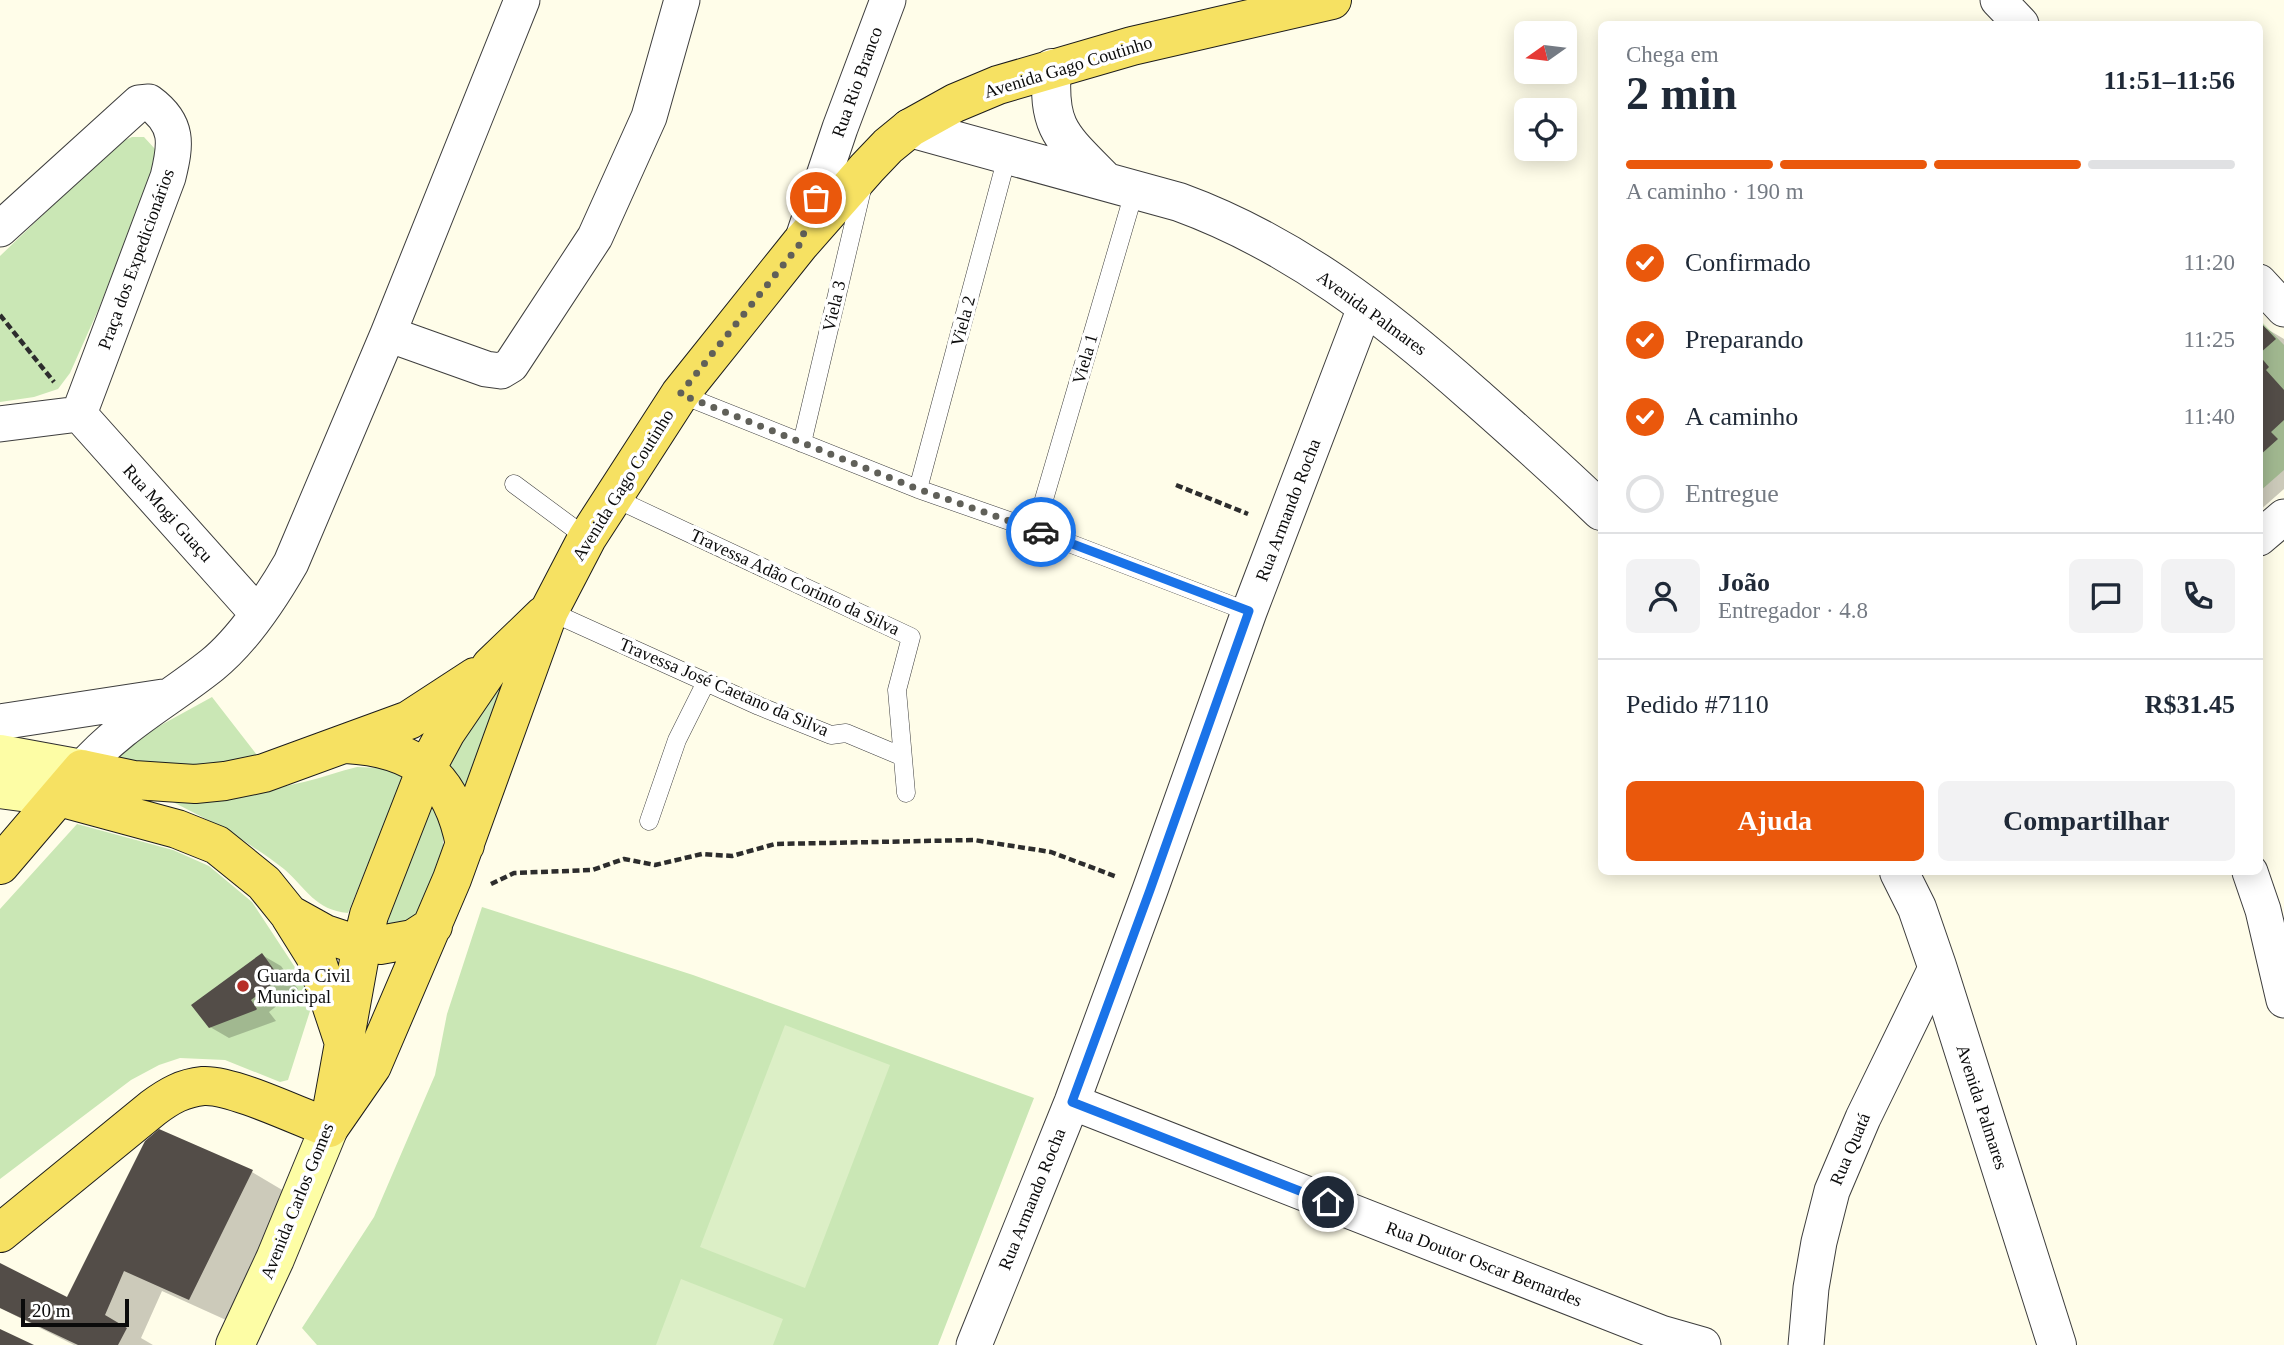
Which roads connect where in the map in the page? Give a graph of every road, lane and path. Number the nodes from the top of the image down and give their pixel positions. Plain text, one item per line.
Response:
1 (522, 0) edge
2 (682, 0) edge
3 (888, 0) edge
4 (1332, 0) edge
5 (1998, 0) edge
6 (2018, 21) edge
7 (1052, 68) junction
8 (910, 128) junction
9 (1008, 153) junction
10 (867, 168) junction
11 (1119, 184) junction
12 (0, 229) edge
13 (800, 244) junction
14 (2263, 286) edge
15 (1366, 305) junction
16 (2284, 309) edge
17 (0, 315) edge
18 (388, 334) junction
19 (680, 394) junction
20 (79, 414) junction
21 (0, 424) edge
22 (802, 443) junction
23 (514, 484) dead end
24 (1176, 485) dead end
25 (918, 489) junction
26 (612, 497) junction
27 (1598, 508) edge
28 (2284, 517) edge
29 (1281, 528) junction
30 (1035, 530) junction
31 (2263, 535) edge
32 (587, 538) junction
33 (549, 611) junction
34 (1249, 611) junction
35 (257, 613) junction
36 (491, 666) junction
37 (706, 682) junction
38 (169, 696) junction
39 (0, 722) edge
40 (346, 744) junction
41 (0, 754) edge
42 (901, 756) junction
43 (426, 769) junction
44 (70, 783) junction
45 (0, 789) edge
46 (906, 793) dead end
47 (649, 821) dead end
48 (465, 845) junction
49 (393, 849) joint
50 (0, 865) edge
51 (1900, 875) edge
52 (2251, 875) edge
53 (479, 889) dead end
54 (1150, 890) junction
55 (289, 914) junction
56 (433, 926) junction
57 (362, 944) junction
58 (1937, 967) junction
59 (2284, 1000) edge
60 (345, 1048) junction
61 (1072, 1102) junction
62 (328, 1128) junction
63 (0, 1233) edge
64 (1659, 1339) edge
65 (235, 1345) edge
66 (974, 1345) edge
67 (1703, 1345) edge
68 (1806, 1345) edge
69 (2057, 1345) edge

1 - 18 street
2 - 18 street
3 - 13 street, Rua Rio Branco
4 - 7 main road, Avenida Gago Coutinho
5 - 6 street
7 - 8 main road, Avenida Gago Coutinho
7 - 11 street, Avenida Palmares
8 - 9 street, Avenida Palmares
8 - 10 main road, Avenida Gago Coutinho
9 - 11 street, Avenida Palmares
9 - 25 lane, Viela 2
10 - 13 main road, Avenida Gago Coutinho
10 - 22 lane, Viela 3
11 - 15 street, Avenida Palmares
11 - 30 lane, Viela 1
12 - 20 street, Praça dos Expedicionários
13 - 19 main road, Avenida Gago Coutinho
14 - 16 street
15 - 27 street, Avenida Palmares
15 - 29 street, Rua Armando Rocha
17 - 20 path
18 - 35 street
19 - 22 lane
19 - 26 main road, Avenida Gago Coutinho
20 - 21 street
20 - 35 street, Rua Mogi Guaçu
22 - 25 lane
23 - 32 lane
24 - 29 path
25 - 30 lane
26 - 32 main road, Avenida Gago Coutinho
26 - 42 lane, Travessa Adão Corinto da Silva
28 - 31 street
29 - 34 street, Rua Armando Rocha
30 - 34 lane
32 - 33 main road, Avenida Gago Coutinho
33 - 36 main road, Avenida Gago Coutinho
33 - 37 lane, Travessa José Caetano da Silva
33 - 48 main road, Avenida Gago Coutinho
34 - 54 street, Rua Armando Rocha
35 - 38 street
36 - 40 main road
36 - 43 main road, Avenida Gago Coutinho
37 - 42 lane, Travessa José Caetano da Silva
37 - 47 lane
38 - 39 street
38 - 44 street
40 - 43 main road
40 - 44 main road
41 - 44 main road
42 - 46 lane, Travessa Adão Corinto da Silva
43 - 48 main road
43 - 49 main road, Avenida Gago Coutinho
44 - 45 main road
44 - 50 main road
44 - 55 main road
48 - 56 main road, Avenida Gago Coutinho
49 - 57 main road, Avenida Carlos Gomes
51 - 58 street, Avenida Palmares
52 - 59 street
53 - 54 path
54 - 61 street, Rua Armando Rocha
55 - 57 main road
55 - 60 main road
56 - 57 main road
56 - 62 main road, Avenida Gago Coutinho
57 - 60 main road, Avenida Carlos Gomes
58 - 68 street, Rua Quatá
58 - 69 street, Avenida Palmares
60 - 62 main road, Avenida Carlos Gomes
61 - 64 street, Rua Doutor Oscar Bernardes
61 - 66 street, Rua Armando Rocha
62 - 63 main road
62 - 65 main road, Avenida Carlos Gomes
64 - 67 street, Rua Doutor Oscar Bernardes

